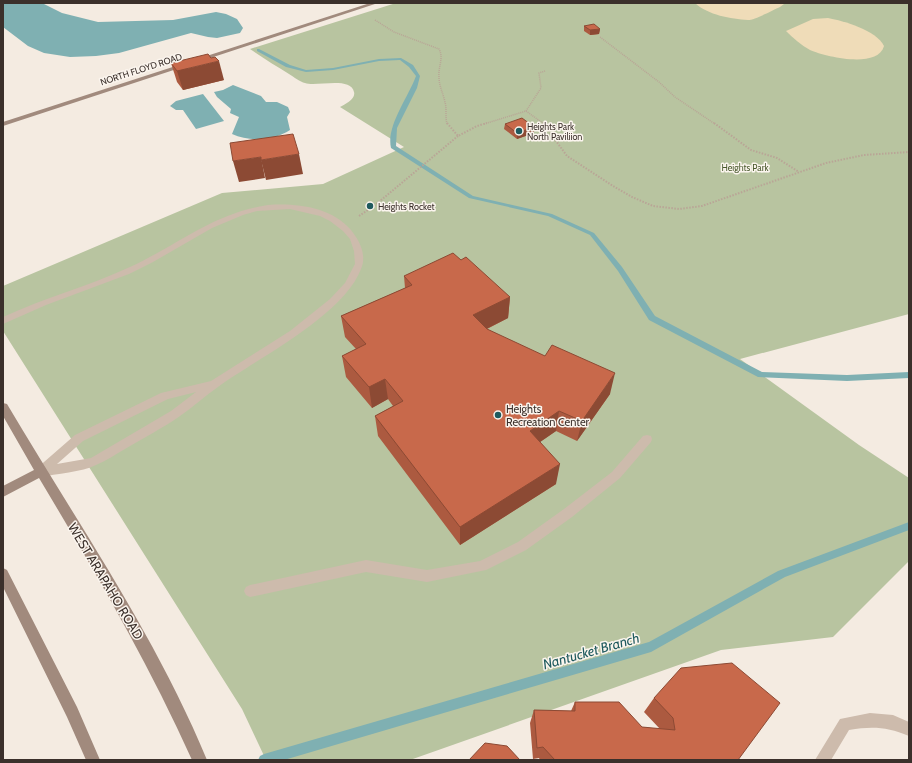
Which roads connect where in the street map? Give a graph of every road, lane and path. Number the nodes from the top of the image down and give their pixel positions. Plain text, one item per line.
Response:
1 (375, 3) edge
2 (372, 18) dead end
3 (600, 37) edge
4 (545, 71) dead end
5 (526, 111) junction
6 (3, 124) edge
7 (458, 136) junction
8 (909, 152) edge
9 (799, 172) junction
10 (343, 226) junction
11 (3, 321) edge
12 (214, 384) junction
13 (3, 408) edge
14 (647, 439) dead end
15 (40, 472) junction
16 (3, 492) edge
17 (3, 574) edge
18 (250, 591) dead end
19 (909, 729) edge
20 (93, 760) edge
21 (200, 760) edge
22 (822, 760) edge

1 - 6 street, NORTH FLOYD ROAD
2 - 7 path
3 - 9 path
4 - 5 path
5 - 7 path
5 - 9 path
7 - 10 path
8 - 9 path
10 - 11 lane
10 - 12 lane
12 - 15 lane
12 - 15 lane
13 - 15 street, WEST ARAPAHO ROAD
14 - 18 lane
15 - 16 street
15 - 21 street, WEST ARAPAHO ROAD
17 - 20 street
19 - 22 lane

